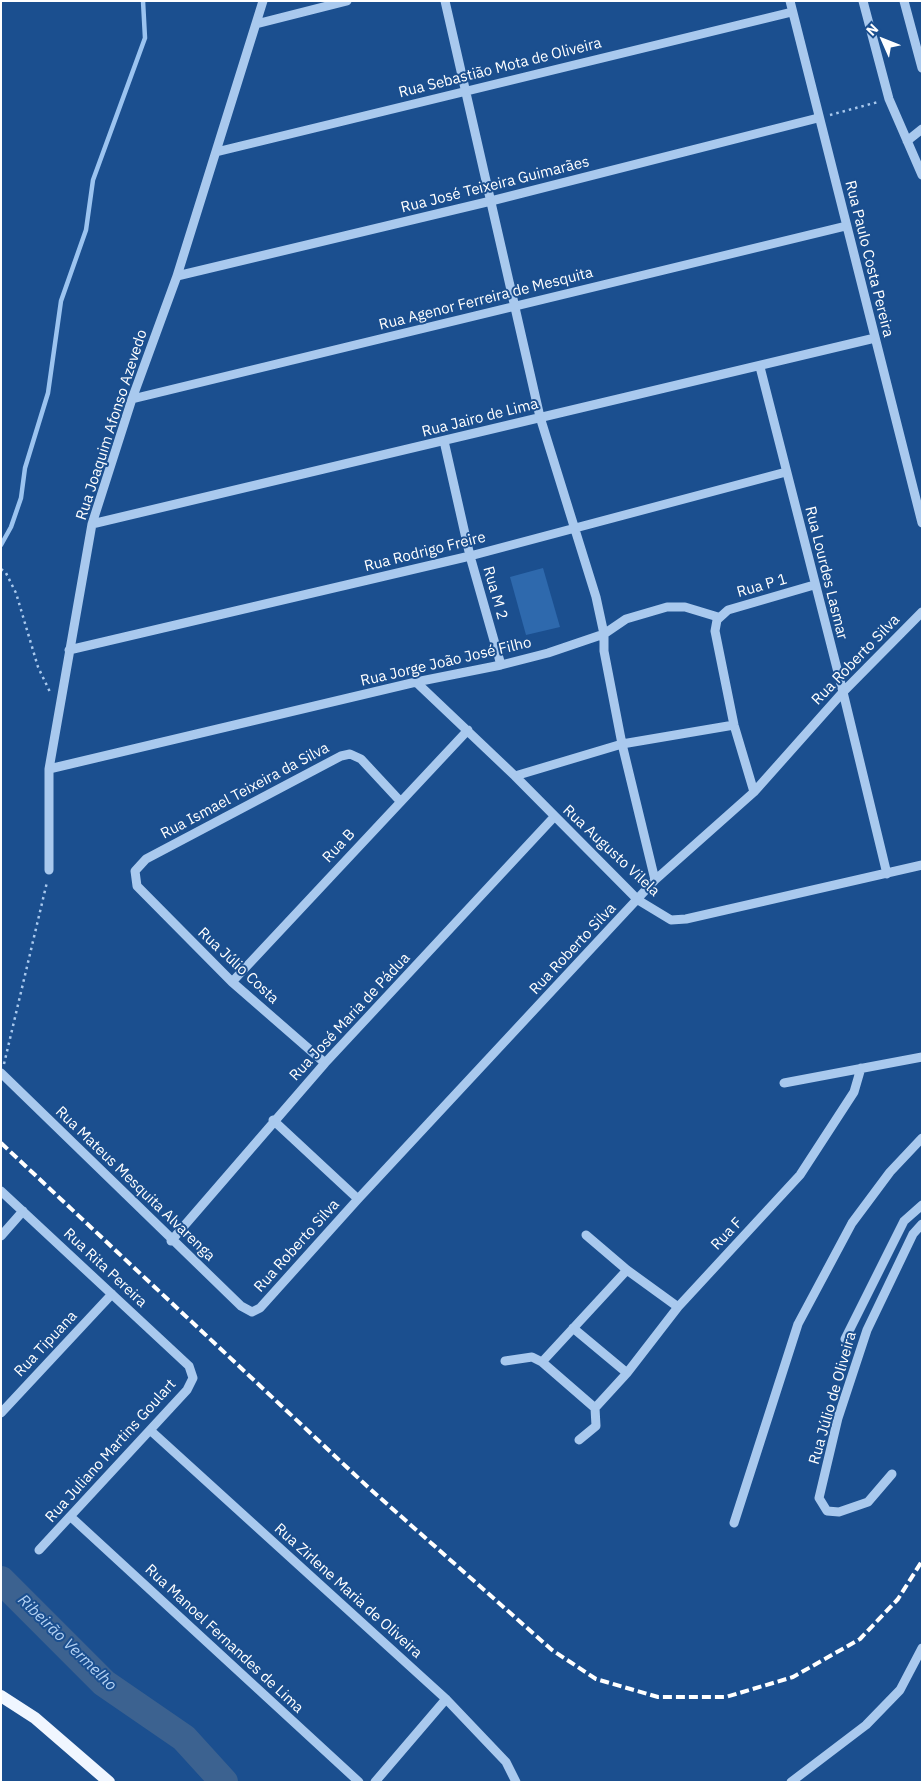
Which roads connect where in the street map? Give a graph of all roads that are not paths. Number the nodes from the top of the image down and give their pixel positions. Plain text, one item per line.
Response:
1 (263, 1) edge
2 (347, 1) edge
3 (445, 1) edge
4 (790, 1) edge
5 (862, 1) edge
6 (904, 1) edge
7 (792, 12) junction
8 (256, 24) junction
9 (919, 39) edge
10 (922, 68) edge
11 (465, 90) junction
12 (818, 118) junction
13 (922, 129) edge
14 (907, 141) junction
15 (216, 152) junction
16 (922, 176) edge
17 (491, 201) junction
18 (846, 226) junction
19 (177, 276) junction
20 (515, 307) junction
21 (874, 338) junction
22 (760, 367) junction
23 (132, 399) junction
24 (540, 417) junction
25 (444, 441) junction
26 (786, 472) junction
27 (922, 523) edge
28 (92, 524) junction
29 (574, 528) junction
30 (470, 556) junction
31 (814, 585) junction
32 (922, 612) edge
33 (718, 617) junction
34 (604, 634) junction
35 (69, 650) junction
36 (501, 665) junction
37 (416, 682) junction
38 (843, 692) junction
39 (734, 724) junction
40 (468, 730) junction
41 (622, 744) junction
42 (49, 769) junction
43 (515, 776) junction
44 (754, 792) junction
45 (400, 801) junction
46 (554, 817) junction
47 (922, 865) edge
48 (49, 870) road end
49 (887, 874) junction
50 (655, 880) junction
51 (136, 886) joint
52 (638, 900) junction
53 (232, 982) junction
54 (922, 1056) edge
55 (324, 1063) junction
56 (861, 1068) junction
57 (2, 1073) edge
58 (784, 1083) dead end
59 (273, 1120) junction
60 (922, 1138) edge
61 (1, 1191) edge
62 (358, 1199) junction
63 (922, 1205) edge
64 (23, 1210) junction
65 (922, 1224) edge
66 (586, 1235) dead end
67 (1, 1236) edge
68 (172, 1240) junction
69 (627, 1270) junction
70 (112, 1294) junction
71 (678, 1306) junction
72 (252, 1312) joint
73 (573, 1328) junction
74 (845, 1339) dead end
75 (505, 1361) dead end
76 (542, 1362) junction
77 (189, 1366) joint
78 (627, 1373) junction
79 (595, 1408) junction
80 (1, 1413) edge
81 (150, 1430) junction
82 (579, 1440) dead end
83 (892, 1474) dead end
84 (71, 1517) junction
85 (734, 1524) dead end
86 (39, 1550) dead end
87 (922, 1648) edge
88 (1, 1696) edge
89 (446, 1699) junction
90 (109, 1782) edge
91 (359, 1782) edge
92 (375, 1782) edge
93 (516, 1782) edge
94 (791, 1782) edge

1 - 8 street, Rua Joaquim Afonso Azevedo
2 - 8 street
3 - 11 street
4 - 7 street, Rua Paulo Costa Pereira
5 - 14 street
6 - 9 street
7 - 11 street, Rua Sebastião Mota de Oliveira
7 - 12 street, Rua Paulo Costa Pereira
8 - 15 street, Rua Joaquim Afonso Azevedo
9 - 10 street
11 - 15 street, Rua Sebastião Mota de Oliveira
11 - 17 street
12 - 17 street, Rua José Teixeira Guimarães
12 - 18 street, Rua Paulo Costa Pereira
13 - 14 street
14 - 16 street
15 - 19 street, Rua Joaquim Afonso Azevedo
17 - 19 street, Rua José Teixeira Guimarães
17 - 20 street
18 - 20 street, Rua Agenor Ferreira de Mesquita
18 - 21 street, Rua Paulo Costa Pereira
19 - 23 street, Rua Joaquim Afonso Azevedo
20 - 23 street, Rua Agenor Ferreira de Mesquita
20 - 24 street
21 - 22 street, Rua Jairo de Lima
21 - 27 street, Rua Paulo Costa Pereira
22 - 24 street, Rua Jairo de Lima
22 - 26 street, Rua Lourdes Lasmar
23 - 28 street, Rua Joaquim Afonso Azevedo
24 - 25 street, Rua Jairo de Lima
24 - 29 street
25 - 28 street, Rua Jairo de Lima
25 - 30 street, Rua M 2
26 - 29 street, Rua Rodrigo Freire
26 - 31 street, Rua Lourdes Lasmar
28 - 35 street, Rua Joaquim Afonso Azevedo
29 - 30 street, Rua Rodrigo Freire
29 - 34 street
30 - 35 street, Rua Rodrigo Freire
30 - 36 street, Rua M 2
31 - 33 street, Rua P 1
31 - 38 street, Rua Lourdes Lasmar
32 - 38 street, Rua Roberto Silva
33 - 34 street, Rua Jorge João José Filho
33 - 39 street
34 - 36 street, Rua Jorge João José Filho
34 - 41 street
35 - 42 street, Rua Joaquim Afonso Azevedo
36 - 37 street, Rua Jorge João José Filho
37 - 40 street, Rua Augusto Vilela
37 - 42 street, Rua Jorge João José Filho
38 - 44 street, Rua Roberto Silva
38 - 49 street, Rua Lourdes Lasmar
39 - 41 street
39 - 44 street
40 - 43 street, Rua Augusto Vilela
40 - 45 street, Rua B
41 - 43 street
41 - 50 street
42 - 48 street, Rua Joaquim Afonso Azevedo
43 - 46 street, Rua Augusto Vilela
44 - 50 street, Rua Roberto Silva
45 - 51 street, Rua Ismael Teixeira da Silva
45 - 53 street, Rua B
46 - 52 street, Rua Augusto Vilela
46 - 55 street, Rua José Maria de Pádua
47 - 49 street, Rua Augusto Vilela
49 - 52 street, Rua Augusto Vilela
50 - 52 street, Rua Roberto Silva
51 - 53 street, Rua Júlio Costa
52 - 62 street, Rua Roberto Silva
53 - 55 street, Rua Júlio Costa
54 - 56 street
55 - 59 street, Rua José Maria de Pádua
56 - 58 street
56 - 71 street, Rua F
57 - 68 street, Rua Mateus Mesquita Alvarenga
59 - 62 street
59 - 68 street, Rua José Maria de Pádua
60 - 85 street
61 - 64 street, Rua Rita Pereira
62 - 72 street, Rua Roberto Silva
63 - 74 street
64 - 67 street
64 - 70 street, Rua Rita Pereira
65 - 83 street, Rua Júlio de Oliveira
66 - 69 street
68 - 72 street, Rua Mateus Mesquita Alvarenga
69 - 71 street
69 - 73 street
70 - 77 street, Rua Rita Pereira
70 - 80 street, Rua Tipuana
71 - 78 street, Rua F
73 - 76 street
73 - 78 street
75 - 76 street
76 - 79 street
77 - 81 street, Rua Juliano Martins Goulart
78 - 79 street, Rua F
79 - 82 street
81 - 84 street, Rua Juliano Martins Goulart
81 - 89 street, Rua Zirlene Maria de Oliveira
84 - 86 street, Rua Juliano Martins Goulart
84 - 91 street, Rua Manoel Fernandes de Lima
87 - 94 street
88 - 90 main road
89 - 92 street
89 - 93 street, Rua Zirlene Maria de Oliveira

